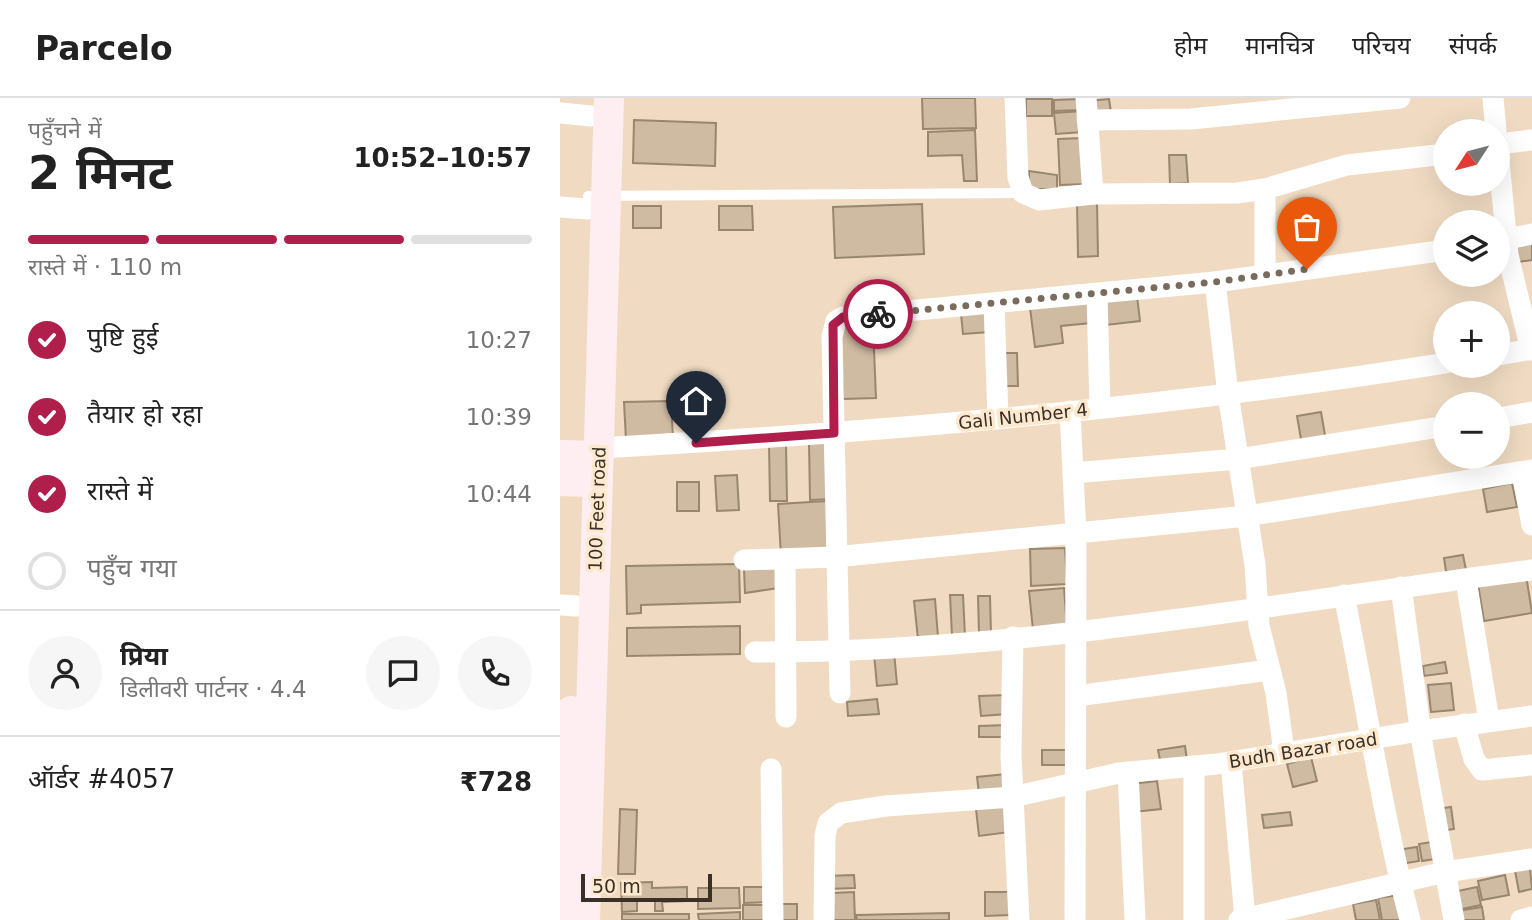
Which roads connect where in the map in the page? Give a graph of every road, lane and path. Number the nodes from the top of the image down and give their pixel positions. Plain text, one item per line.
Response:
1 (1015, 98) edge
2 (1086, 98) edge
3 (1400, 98) edge
4 (1493, 98) edge
5 (597, 104) edge
6 (560, 113) edge
7 (1495, 119) edge
8 (1087, 120) junction
9 (1532, 140) edge
10 (1510, 143) edge
11 (1433, 155) edge
12 (1265, 189) junction
13 (1023, 193) junction
14 (1093, 194) junction
15 (586, 202) edge
16 (1532, 234) edge
17 (1510, 238) edge
18 (1433, 252) edge
19 (1510, 269) edge
20 (1265, 274) junction
21 (1215, 282) junction
22 (1097, 294) junction
23 (994, 304) junction
24 (1532, 349) edge
25 (1510, 353) edge
26 (1433, 365) edge
27 (1228, 394) junction
28 (1100, 408) junction
29 (1070, 411) junction
30 (1532, 412) edge
31 (1510, 416) edge
32 (998, 418) junction
33 (1433, 428) edge
34 (834, 433) junction
35 (1238, 459) junction
36 (583, 466) edge
37 (1527, 471) edge
38 (1073, 473) junction
39 (1247, 516) junction
40 (1532, 525) edge
41 (1076, 534) junction
42 (835, 557) junction
43 (785, 559) junction
44 (744, 560) dead end
45 (1532, 570) edge
46 (1466, 580) junction
47 (1401, 587) junction
48 (1345, 594) junction
49 (568, 606) edge
50 (1258, 610) junction
51 (1075, 633) junction
52 (1013, 637) junction
53 (755, 652) dead end
54 (785, 652) junction
55 (840, 652) junction
56 (1270, 670) junction
57 (840, 693) dead end
58 (1076, 696) junction
59 (1532, 716) edge
60 (786, 717) dead end
61 (1489, 721) junction
62 (1464, 724) junction
63 (1423, 730) junction
64 (1373, 738) junction
65 (1284, 752) junction
66 (1231, 762) junction
67 (1532, 765) edge
68 (1194, 766) junction
69 (771, 769) dead end
70 (1128, 772) junction
71 (1074, 782) junction
72 (1013, 797) junction
73 (563, 828) edge
74 (1532, 859) edge
75 (1445, 872) junction
76 (1400, 883) junction
77 (560, 913) edge
78 (1532, 917) edge
79 (1242, 919) edge
80 (585, 920) edge
81 (773, 920) edge
82 (824, 920) edge
83 (1018, 920) edge
84 (1074, 920) edge
85 (1135, 920) edge
86 (1194, 920) edge
87 (1410, 920) edge
88 (1454, 920) edge
89 (1521, 920) edge

1 - 13 street
2 - 8 street
3 - 8 street
4 - 7 street
5 - 6 street
5 - 15 street, 100 Feet road
8 - 14 street
9 - 10 street
11 - 12 street
12 - 14 street
12 - 20 street
13 - 14 street
13 - 15 lane
15 - 36 street, 100 Feet road
16 - 17 street
18 - 20 street
19 - 24 street
20 - 21 street
21 - 22 street
21 - 27 street
22 - 23 street
22 - 28 street
23 - 32 street
23 - 34 street
24 - 25 street
26 - 27 street, Gali Number 4
27 - 28 street, Gali Number 4
27 - 35 street
28 - 29 street, Gali Number 4
29 - 32 street, Gali Number 4
29 - 38 street
30 - 31 street
32 - 34 street, Gali Number 4
33 - 35 street
34 - 36 street, Gali Number 4
34 - 42 street
35 - 38 street
35 - 39 street
36 - 49 street, 100 Feet road
36 - 80 street, 100 Feet road
37 - 39 street
37 - 40 street
38 - 41 street
39 - 41 street
39 - 50 street
41 - 42 street
41 - 51 street
42 - 43 street
42 - 55 street
43 - 44 street
43 - 54 street
45 - 46 street
46 - 47 street
46 - 61 street
47 - 48 street
47 - 63 street
48 - 50 street
48 - 64 street
49 - 73 street, 100 Feet road
50 - 51 street
50 - 56 street
51 - 52 street
51 - 58 street
52 - 55 street
52 - 72 street
53 - 54 street
54 - 55 street
54 - 60 street
55 - 57 street
56 - 58 street
56 - 65 street
58 - 71 street
59 - 61 street, Budh Bazar road
61 - 62 street, Budh Bazar road
62 - 63 street, Budh Bazar road
62 - 67 street
63 - 64 street, Budh Bazar road
63 - 75 street
64 - 65 street, Budh Bazar road
64 - 76 street
65 - 66 street, Budh Bazar road
66 - 68 street, Budh Bazar road
66 - 79 street
68 - 70 street, Budh Bazar road
68 - 86 street
69 - 81 street
70 - 71 street, Budh Bazar road
70 - 85 street
71 - 72 street, Budh Bazar road
71 - 84 street
72 - 82 street, Budh Bazar road
72 - 83 street
73 - 77 street, 100 Feet road
74 - 75 street
75 - 76 street
75 - 88 street
76 - 79 street
76 - 87 street
78 - 89 street

